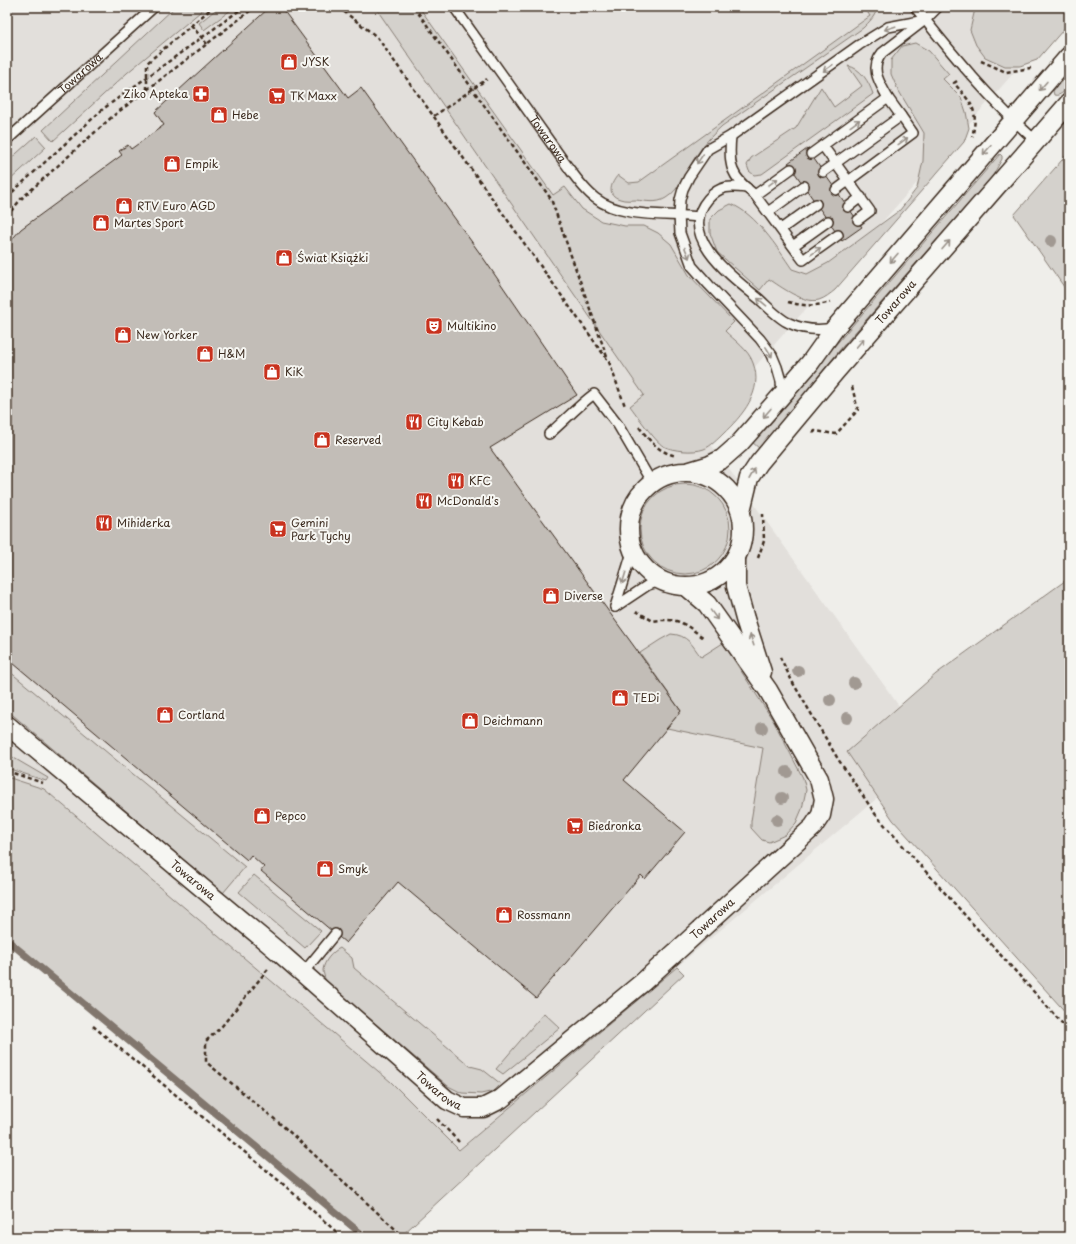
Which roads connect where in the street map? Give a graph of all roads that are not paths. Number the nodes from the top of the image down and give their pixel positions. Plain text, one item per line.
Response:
1 (154, 7) edge
2 (454, 7) edge
3 (915, 7) edge
4 (938, 7) edge
5 (925, 20) junction
6 (1064, 49) edge
7 (888, 98) junction
8 (1069, 103) edge
9 (901, 116) junction
10 (1013, 121) junction
11 (730, 136) junction
12 (7, 140) edge
13 (1036, 141) junction
14 (823, 146) junction
15 (811, 154) dead end
16 (836, 163) junction
17 (791, 169) dead end
18 (823, 172) dead end
19 (848, 180) junction
20 (804, 186) dead end
21 (746, 188) junction
22 (836, 190) dead end
23 (755, 195) junction
24 (861, 197) junction
25 (816, 204) dead end
26 (848, 207) dead end
27 (768, 212) junction
28 (678, 215) junction
29 (699, 218) junction
30 (858, 220) dead end
31 (828, 221) dead end
32 (781, 230) junction
33 (838, 234) dead end
34 (793, 246) junction
35 (835, 328) junction
36 (782, 395) junction
37 (549, 434) dead end
38 (690, 471) junction
39 (652, 483) junction
40 (741, 511) junction
41 (633, 549) junction
42 (736, 558) junction
43 (661, 581) junction
44 (687, 587) junction
45 (768, 690) junction
46 (7, 725) edge
47 (335, 934) dead end
48 (303, 973) junction

1 - 12 lane, Towarowa
2 - 28 lane, Towarowa
3 - 5 lane
4 - 5 lane
5 - 7 lane
5 - 10 lane
5 -> 11 lane
6 -> 10 street
7 - 9 lane
14 -> 7 lane
8 - 13 street, Towarowa
9 - 16 lane
19 -> 9 lane
10 - 13 lane
10 -> 35 street
11 - 21 lane
11 -> 28 lane
40 -> 13 street, Towarowa
14 - 15 lane
14 - 16 lane
16 - 18 lane
16 - 19 lane
23 -> 17 lane
19 - 22 lane
19 - 24 lane
20 - 27 lane
21 - 23 lane
21 - 29 lane
23 - 27 lane
24 - 26 lane
24 - 30 lane
25 - 32 lane
27 - 32 lane
28 - 29 lane, Towarowa
28 -> 36 lane
35 -> 29 lane
31 - 34 lane
32 - 34 lane
34 -> 33 lane
35 - 36 street
36 -> 38 street
37 - 39 lane
38 - 39 street
38 - 40 street
39 - 41 street
40 - 42 street
41 - 43 street
41 -> 43 lane
42 - 44 street
45 -> 42 street, Towarowa
43 - 44 street
44 -> 45 street, Towarowa
45 - 48 street, Towarowa
46 - 48 street, Towarowa
47 - 48 lane

